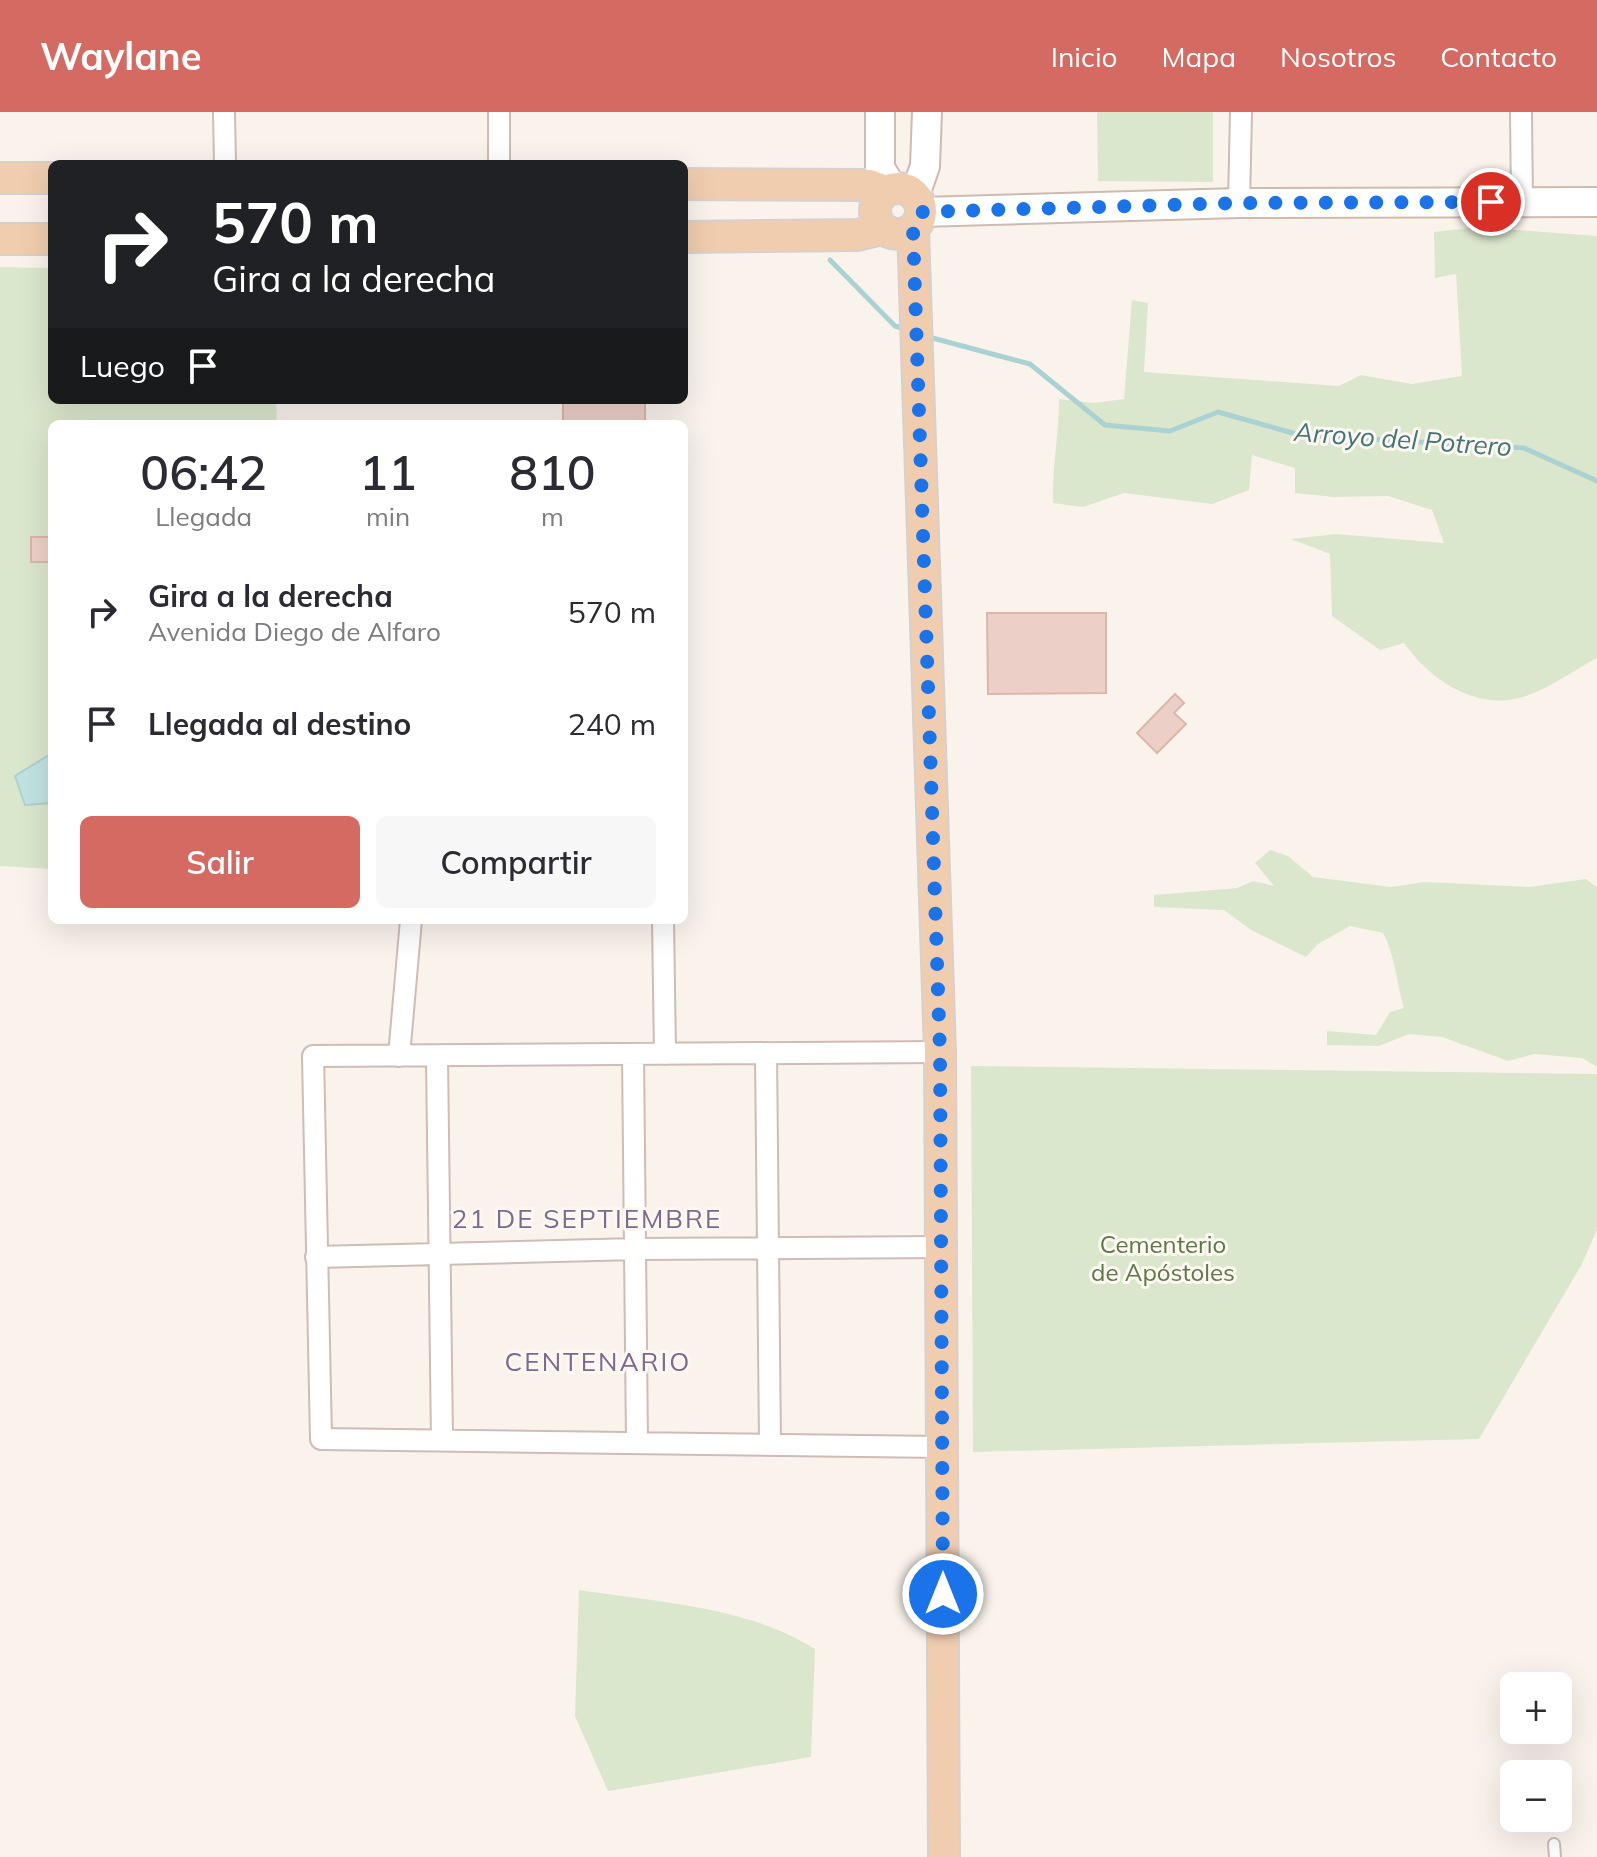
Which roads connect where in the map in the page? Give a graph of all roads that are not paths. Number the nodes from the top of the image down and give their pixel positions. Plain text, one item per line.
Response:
1 (224, 112) edge
2 (499, 112) edge
3 (880, 112) edge
4 (927, 112) edge
5 (1241, 112) edge
6 (1521, 112) edge
7 (225, 160) edge
8 (499, 160) edge
9 (0, 178) edge
10 (48, 178) edge
11 (688, 184) edge
12 (1522, 201) junction
13 (1597, 202) edge
14 (1239, 203) junction
15 (900, 211) junction
16 (688, 237) edge
17 (0, 239) edge
18 (48, 239) edge
19 (411, 924) edge
20 (663, 924) edge
21 (940, 1052) junction
22 (766, 1053) junction
23 (633, 1054) junction
24 (665, 1054) junction
25 (399, 1056) junction
26 (437, 1058) junction
27 (941, 1247) junction
28 (770, 1248) junction
29 (636, 1249) junction
30 (442, 1255) junction
31 (316, 1257) junction
32 (442, 1440) junction
33 (637, 1443) junction
34 (770, 1444) junction
35 (942, 1447) junction
36 (1554, 1844) dead end
37 (944, 1857) edge
38 (1555, 1857) edge

1 - 7 street
2 - 8 street
3 - 15 street
4 - 15 street
5 - 14 street
6 - 12 street
9 - 10 main road
11 - 15 main road
12 - 13 street
12 - 14 street
14 - 15 street
15 - 16 main road
15 - 21 main road
17 - 18 main road
19 - 25 street
20 - 24 street
21 - 22 street
21 - 27 main road
22 - 24 street
22 - 28 street
23 - 24 street
23 - 26 street
23 - 29 street
25 - 26 street
25 - 31 street
26 - 30 street
27 - 28 street
27 - 35 main road
28 - 29 street
28 - 34 street
29 - 30 street
29 - 33 street
30 - 31 street
30 - 32 street
31 - 32 street
32 - 33 street
33 - 34 street
34 - 35 street
35 - 37 main road
36 - 38 lane

